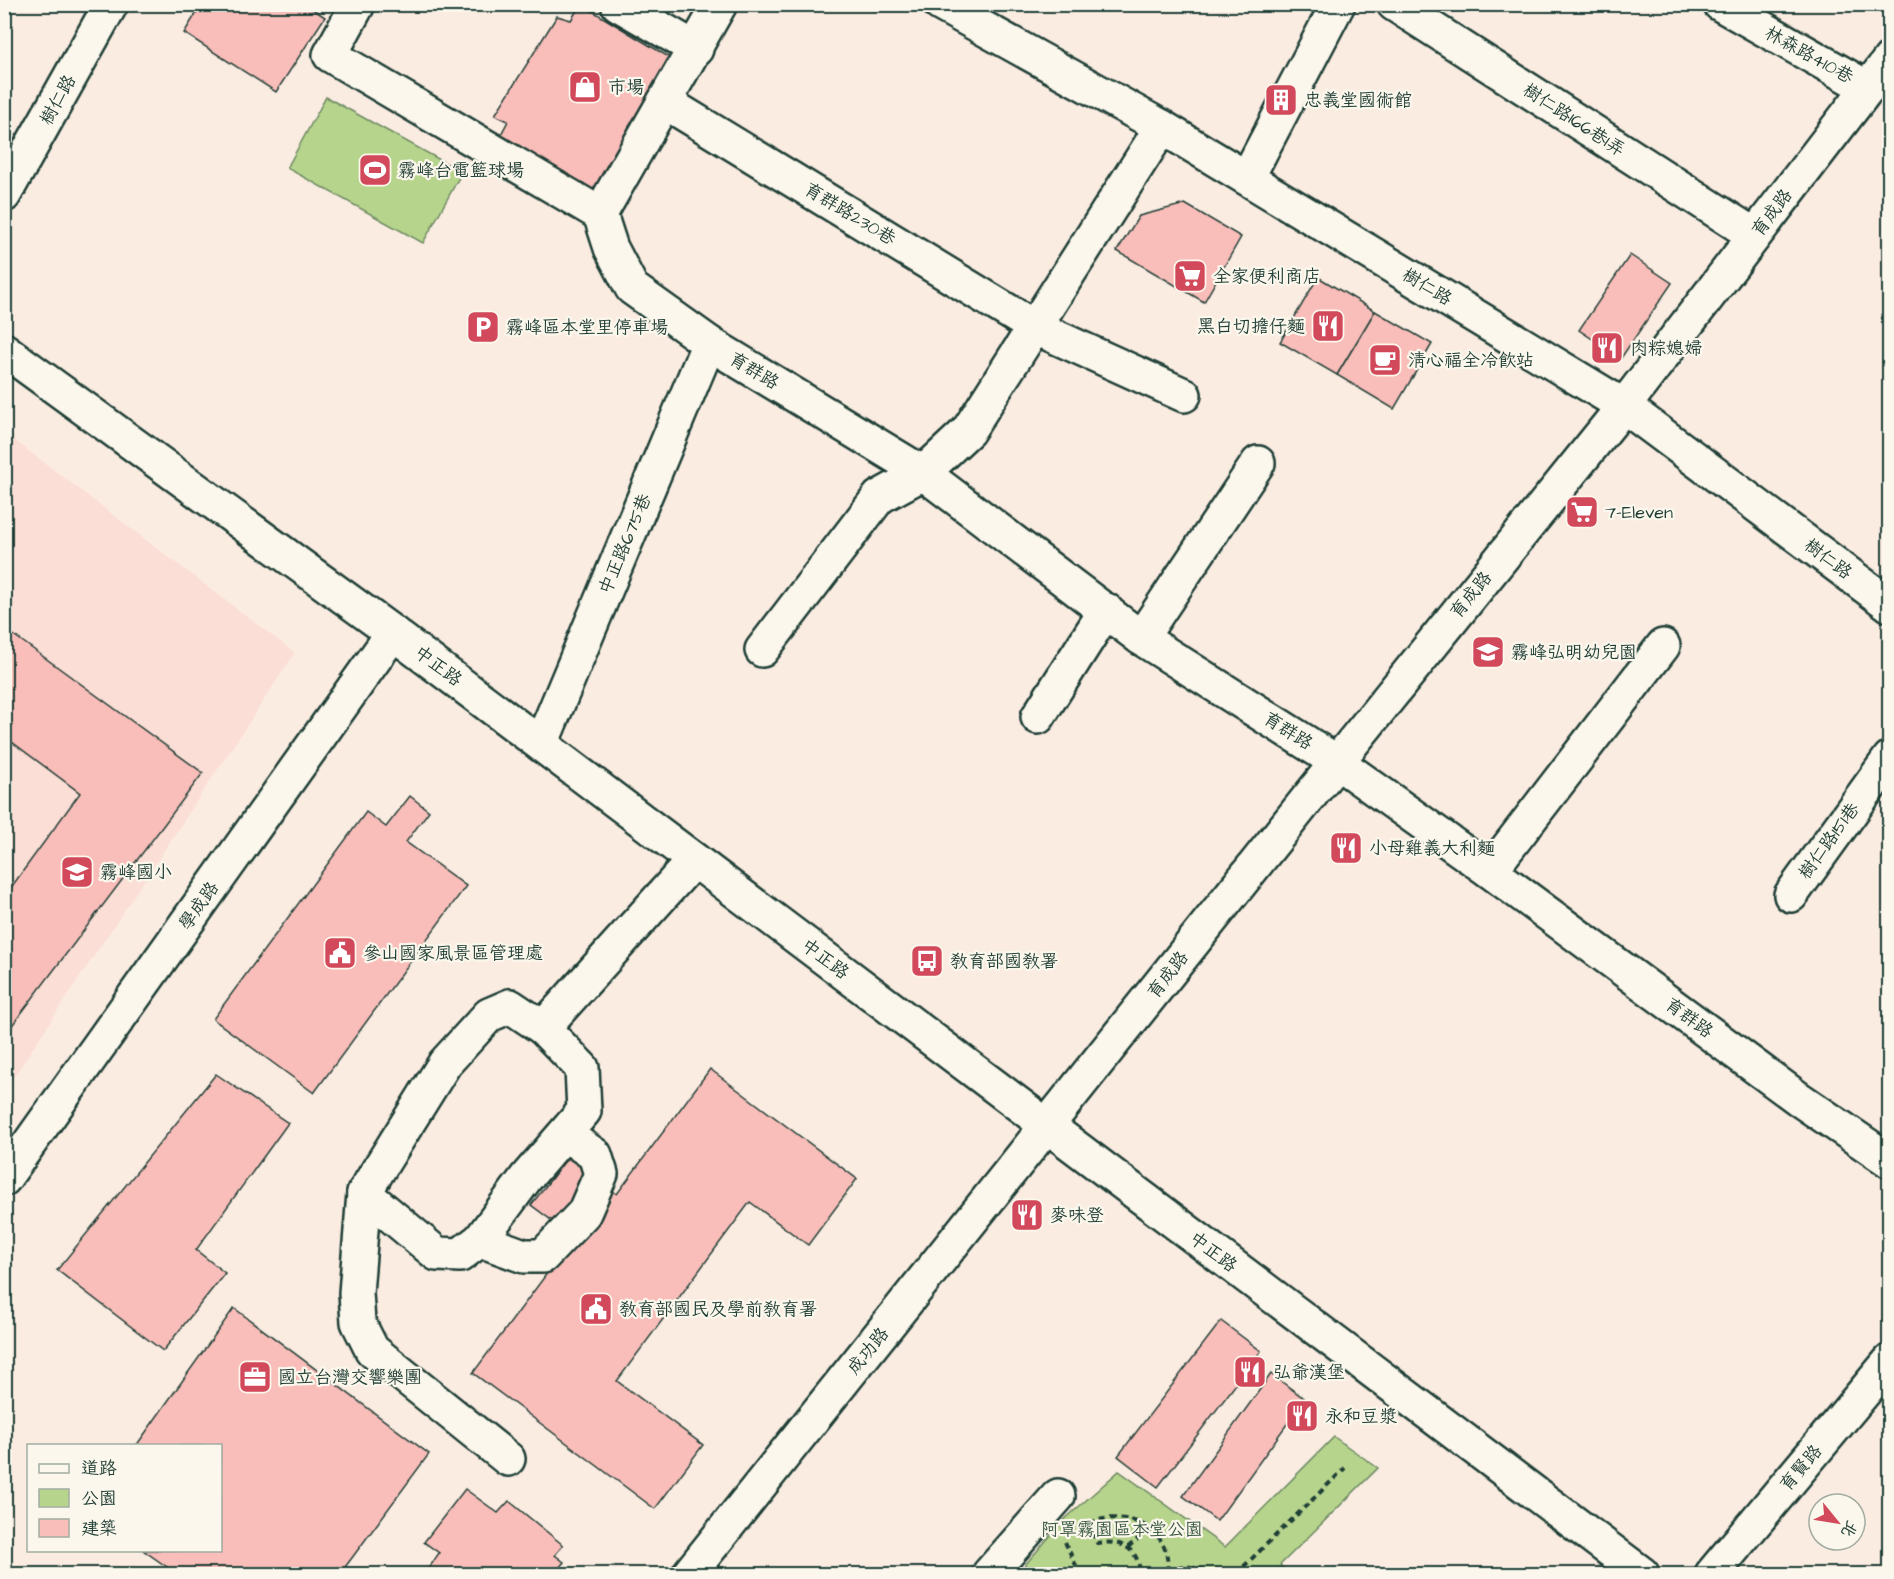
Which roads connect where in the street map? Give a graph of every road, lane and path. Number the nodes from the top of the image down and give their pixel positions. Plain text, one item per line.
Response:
1 (111, 4) edge
2 (358, 4) edge
3 (618, 4) edge
4 (720, 4) edge
5 (940, 4) edge
6 (1338, 4) edge
7 (1394, 4) edge
8 (1720, 4) edge
9 (696, 49) junction
10 (1890, 59) edge
11 (1868, 88) junction
12 (665, 102) junction
13 (1162, 127) junction
14 (1248, 178) junction
15 (4, 195) edge
16 (600, 214) junction
17 (1754, 235) junction
18 (1034, 327) junction
19 (708, 343) junction
20 (4, 350) edge
21 (1184, 395) dead end
22 (1624, 406) junction
23 (1258, 463) dead end
24 (923, 473) junction
25 (1890, 605) edge
26 (1106, 610) junction
27 (393, 633) junction
28 (1141, 638) junction
29 (1663, 646) dead end
30 (762, 650) dead end
31 (1038, 717) dead end
32 (540, 744) junction
33 (1890, 758) edge
34 (1337, 762) junction
35 (694, 860) junction
36 (1490, 871) junction
37 (1791, 895) dead end
38 (543, 1028) junction
39 (1048, 1127) junction
40 (565, 1134) junction
41 (1890, 1161) edge
42 (4, 1179) edge
43 (364, 1193) junction
44 (480, 1240) junction
45 (1890, 1361) edge
46 (508, 1459) dead end
47 (1345, 1468) dead end
48 (1058, 1496) dead end
49 (1088, 1523) junction
50 (1150, 1529) junction
51 (1074, 1531) dead end
52 (1057, 1542) dead end
53 (1128, 1547) junction
54 (1167, 1573) edge
55 (689, 1575) edge
56 (989, 1575) edge
57 (1080, 1575) edge
58 (1140, 1575) edge
59 (1210, 1575) edge
60 (1236, 1575) edge
61 (1642, 1575) edge
62 (1712, 1575) edge

1 - 15 street, 樹仁路
2 - 16 street
3 - 9 street
4 - 9 street
5 - 13 street, 樹仁路
6 - 14 street
7 - 17 street, 樹仁路166巷1弄
8 - 11 street, 林森路410巷
9 - 12 street
10 - 11 street, 育成路
11 - 17 street, 育成路
12 - 16 street
12 - 18 street, 育群路230巷
13 - 14 street, 樹仁路
13 - 18 street
14 - 22 street, 樹仁路
16 - 19 street, 育群路
17 - 22 street, 育成路
18 - 21 street, 育群路230巷
18 - 24 street
19 - 24 street, 育群路
19 - 32 street, 中正路675巷
20 - 27 street, 中正路
22 - 25 street, 樹仁路
22 - 34 street, 育成路
23 - 28 street
24 - 26 street, 育群路
24 - 30 street
26 - 28 street, 育群路
26 - 31 street
27 - 32 street, 中正路
27 - 42 street, 學成路
28 - 34 street, 育群路
29 - 36 street
32 - 35 street, 中正路
33 - 37 street, 樹仁路151巷
34 - 36 street, 育群路
34 - 39 street, 育成路
35 - 38 street
35 - 39 street, 中正路
36 - 41 street, 育群路
38 - 40 street
38 - 43 street
39 - 55 street, 成功路
39 - 61 street, 中正路
40 - 44 street
40 - 44 street
43 - 44 street
43 - 46 street
45 - 62 street, 育賢路
47 - 60 path
48 - 56 street
49 - 50 path
49 - 51 path
49 - 53 path
50 - 53 path
50 - 54 path
52 - 57 path
53 - 58 path
54 - 59 path

